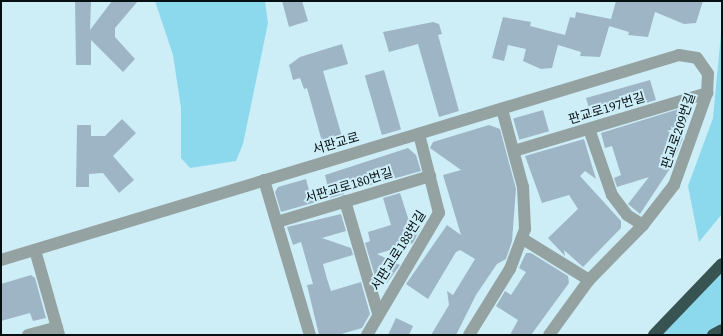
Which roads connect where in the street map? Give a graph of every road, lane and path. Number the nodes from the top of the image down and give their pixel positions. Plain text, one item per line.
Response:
1 (679, 55) joint
2 (707, 93) junction
3 (502, 109) junction
4 (588, 129) junction
5 (419, 134) junction
6 (514, 151) junction
7 (430, 176) junction
8 (264, 180) junction
9 (345, 201) junction
10 (278, 222) junction
11 (643, 224) junction
12 (523, 239) junction
13 (35, 250) junction
14 (1, 260) edge
15 (722, 264) edge
16 (589, 280) junction
17 (378, 313) junction
18 (722, 330) edge
19 (58, 331) edge
20 (28, 335) edge
21 (310, 335) edge
22 (367, 335) edge
23 (469, 335) edge
24 (549, 335) edge
25 (654, 335) edge
26 (713, 335) edge

1 - 2 street, 판교로209번길
1 - 3 street, 서판교로
2 - 4 street, 판교로197번길
2 - 11 street, 판교로209번길
3 - 5 street, 서판교로
3 - 6 street
4 - 6 street, 판교로197번길
4 - 11 street
5 - 7 street, 서판교로188번길
5 - 8 street, 서판교로
6 - 12 street
7 - 9 street, 서판교로180번길
7 - 17 street, 서판교로188번길
8 - 10 street
8 - 13 street, 서판교로
9 - 10 street, 서판교로180번길
9 - 17 street, 서판교로188번길
10 - 21 street
11 - 16 street, 판교로209번길
12 - 16 street
12 - 23 street
13 - 14 street, 서판교로
13 - 19 street
15 - 25 highway
16 - 24 street, 판교로209번길
17 - 22 street, 서판교로188번길
18 - 26 highway
19 - 20 street

